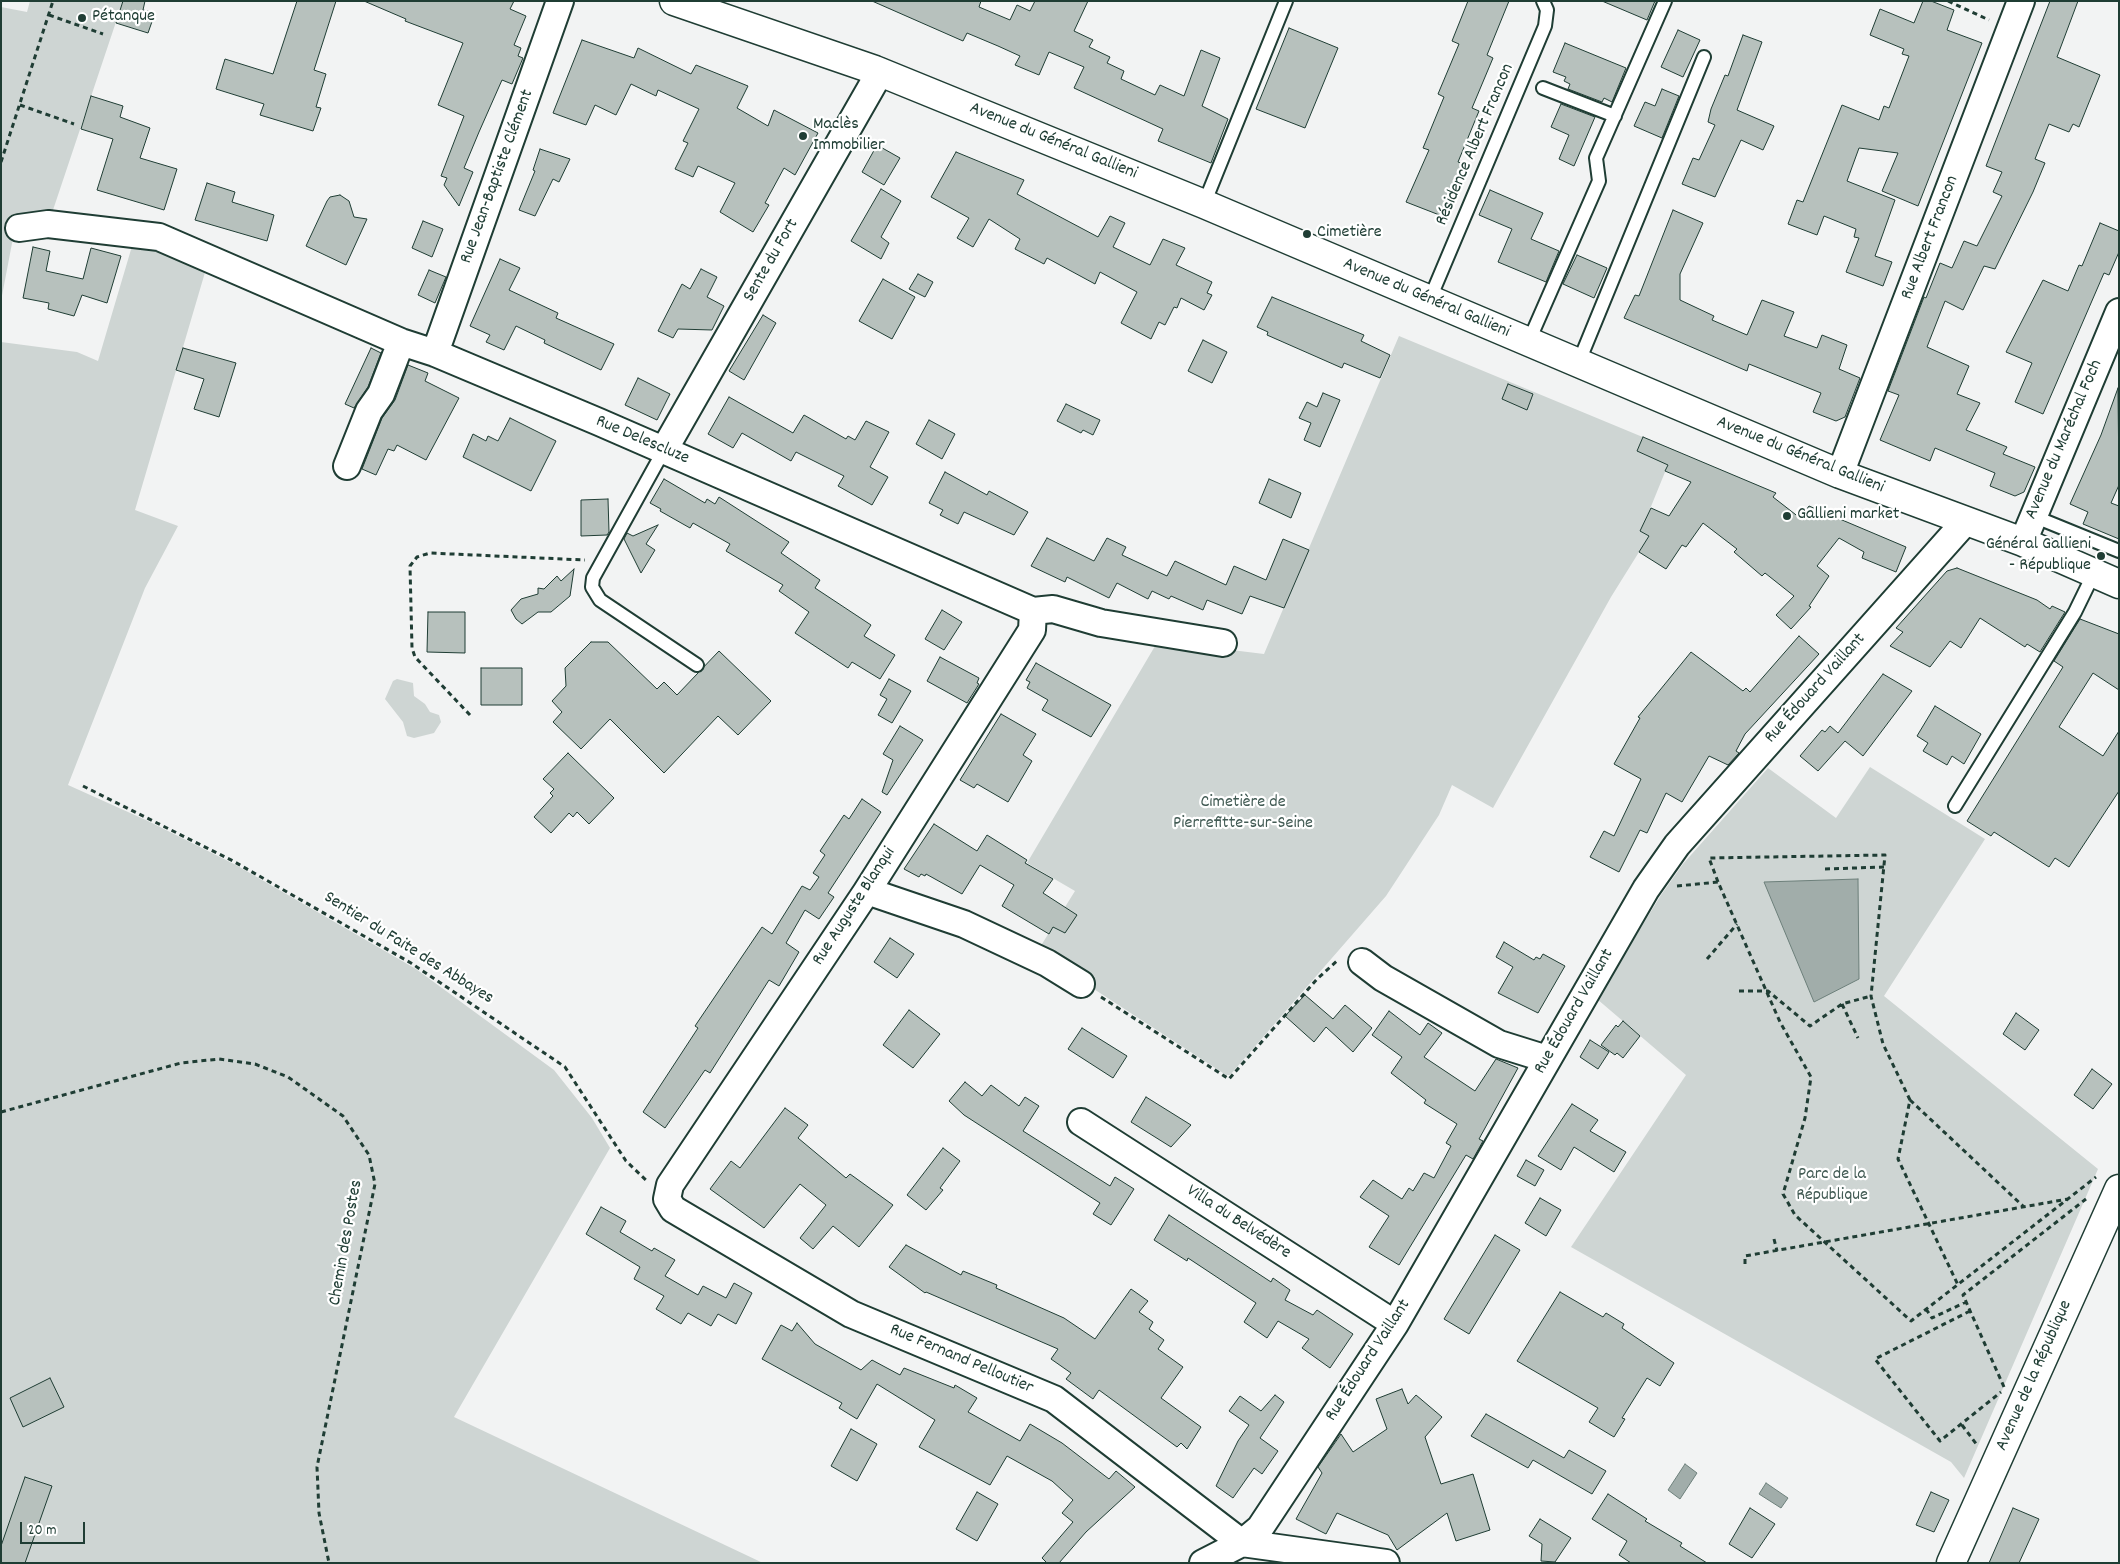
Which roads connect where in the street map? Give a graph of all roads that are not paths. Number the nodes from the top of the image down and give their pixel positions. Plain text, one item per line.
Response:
1 (560, 1) edge
2 (674, 1) edge
3 (1286, 1) edge
4 (1543, 1) edge
5 (1666, 1) edge
6 (2022, 1) edge
7 (1704, 57) dead end
8 (880, 72) junction
9 (1543, 88) dead end
10 (1615, 116) junction
11 (1204, 204) junction
12 (20, 228) dead end
13 (1429, 301) junction
14 (2119, 312) edge
15 (401, 342) junction
16 (1528, 342) junction
17 (435, 353) junction
18 (1578, 364) junction
19 (664, 450) junction
20 (347, 466) dead end
21 (1840, 474) junction
22 (2034, 516) junction
23 (1965, 522) junction
24 (2023, 542) junction
25 (2119, 551) edge
26 (2094, 573) junction
27 (2119, 584) edge
28 (1033, 611) junction
29 (1223, 643) dead end
30 (697, 665) dead end
31 (1955, 806) dead end
32 (867, 891) junction
33 (1362, 962) road end
34 (1081, 984) road end
35 (1547, 1059) junction
36 (1081, 1122) dead end
37 (2110, 1181) edge
38 (666, 1199) joint
39 (1395, 1324) junction
40 (1242, 1543) junction
41 (1203, 1563) edge
42 (1386, 1563) edge
43 (1951, 1563) edge

1 - 17 street, Rue Jean-Baptiste Clément
2 - 8 street, Avenue du Général Gallieni
3 - 11 lane
4 - 13 lane, Résidence Albert Francon
5 - 10 lane
6 - 21 street, Rue Albert Francon
7 - 18 lane
8 - 11 street, Avenue du Général Gallieni
8 - 19 street, Sente du Fort
9 - 10 lane
10 - 16 lane
11 - 13 street, Avenue du Général Gallieni
12 - 15 street, Rue Delescluze
13 - 16 street, Avenue du Général Gallieni
14 - 22 street, Avenue du Maréchal Foch
15 - 17 street, Rue Delescluze
15 - 20 street
16 - 18 street, Avenue du Général Gallieni
17 - 19 street, Rue Delescluze
18 - 21 street, Avenue du Général Gallieni
19 - 28 street, Rue Delescluze
19 - 30 lane
21 - 23 street, Avenue du Général Gallieni
22 - 24 street, Avenue du Maréchal Foch
22 - 25 lane
23 - 24 street, Avenue du Général Gallieni
23 - 35 street, Rue Édouard Vaillant
24 - 26 street, Avenue du Général Gallieni
26 - 27 street, Avenue du Général Gallieni
26 - 31 lane
28 - 29 street
28 - 32 street, Rue Auguste Blanqui
32 - 34 street
32 - 38 street, Rue Auguste Blanqui
33 - 35 street
35 - 39 street, Rue Édouard Vaillant
36 - 39 street, Villa du Belvédère
37 - 43 street, Avenue de la République
38 - 40 street, Rue Fernand Pelloutier
39 - 40 street, Rue Édouard Vaillant
40 - 41 street, Rue Édouard Vaillant
40 - 42 street

